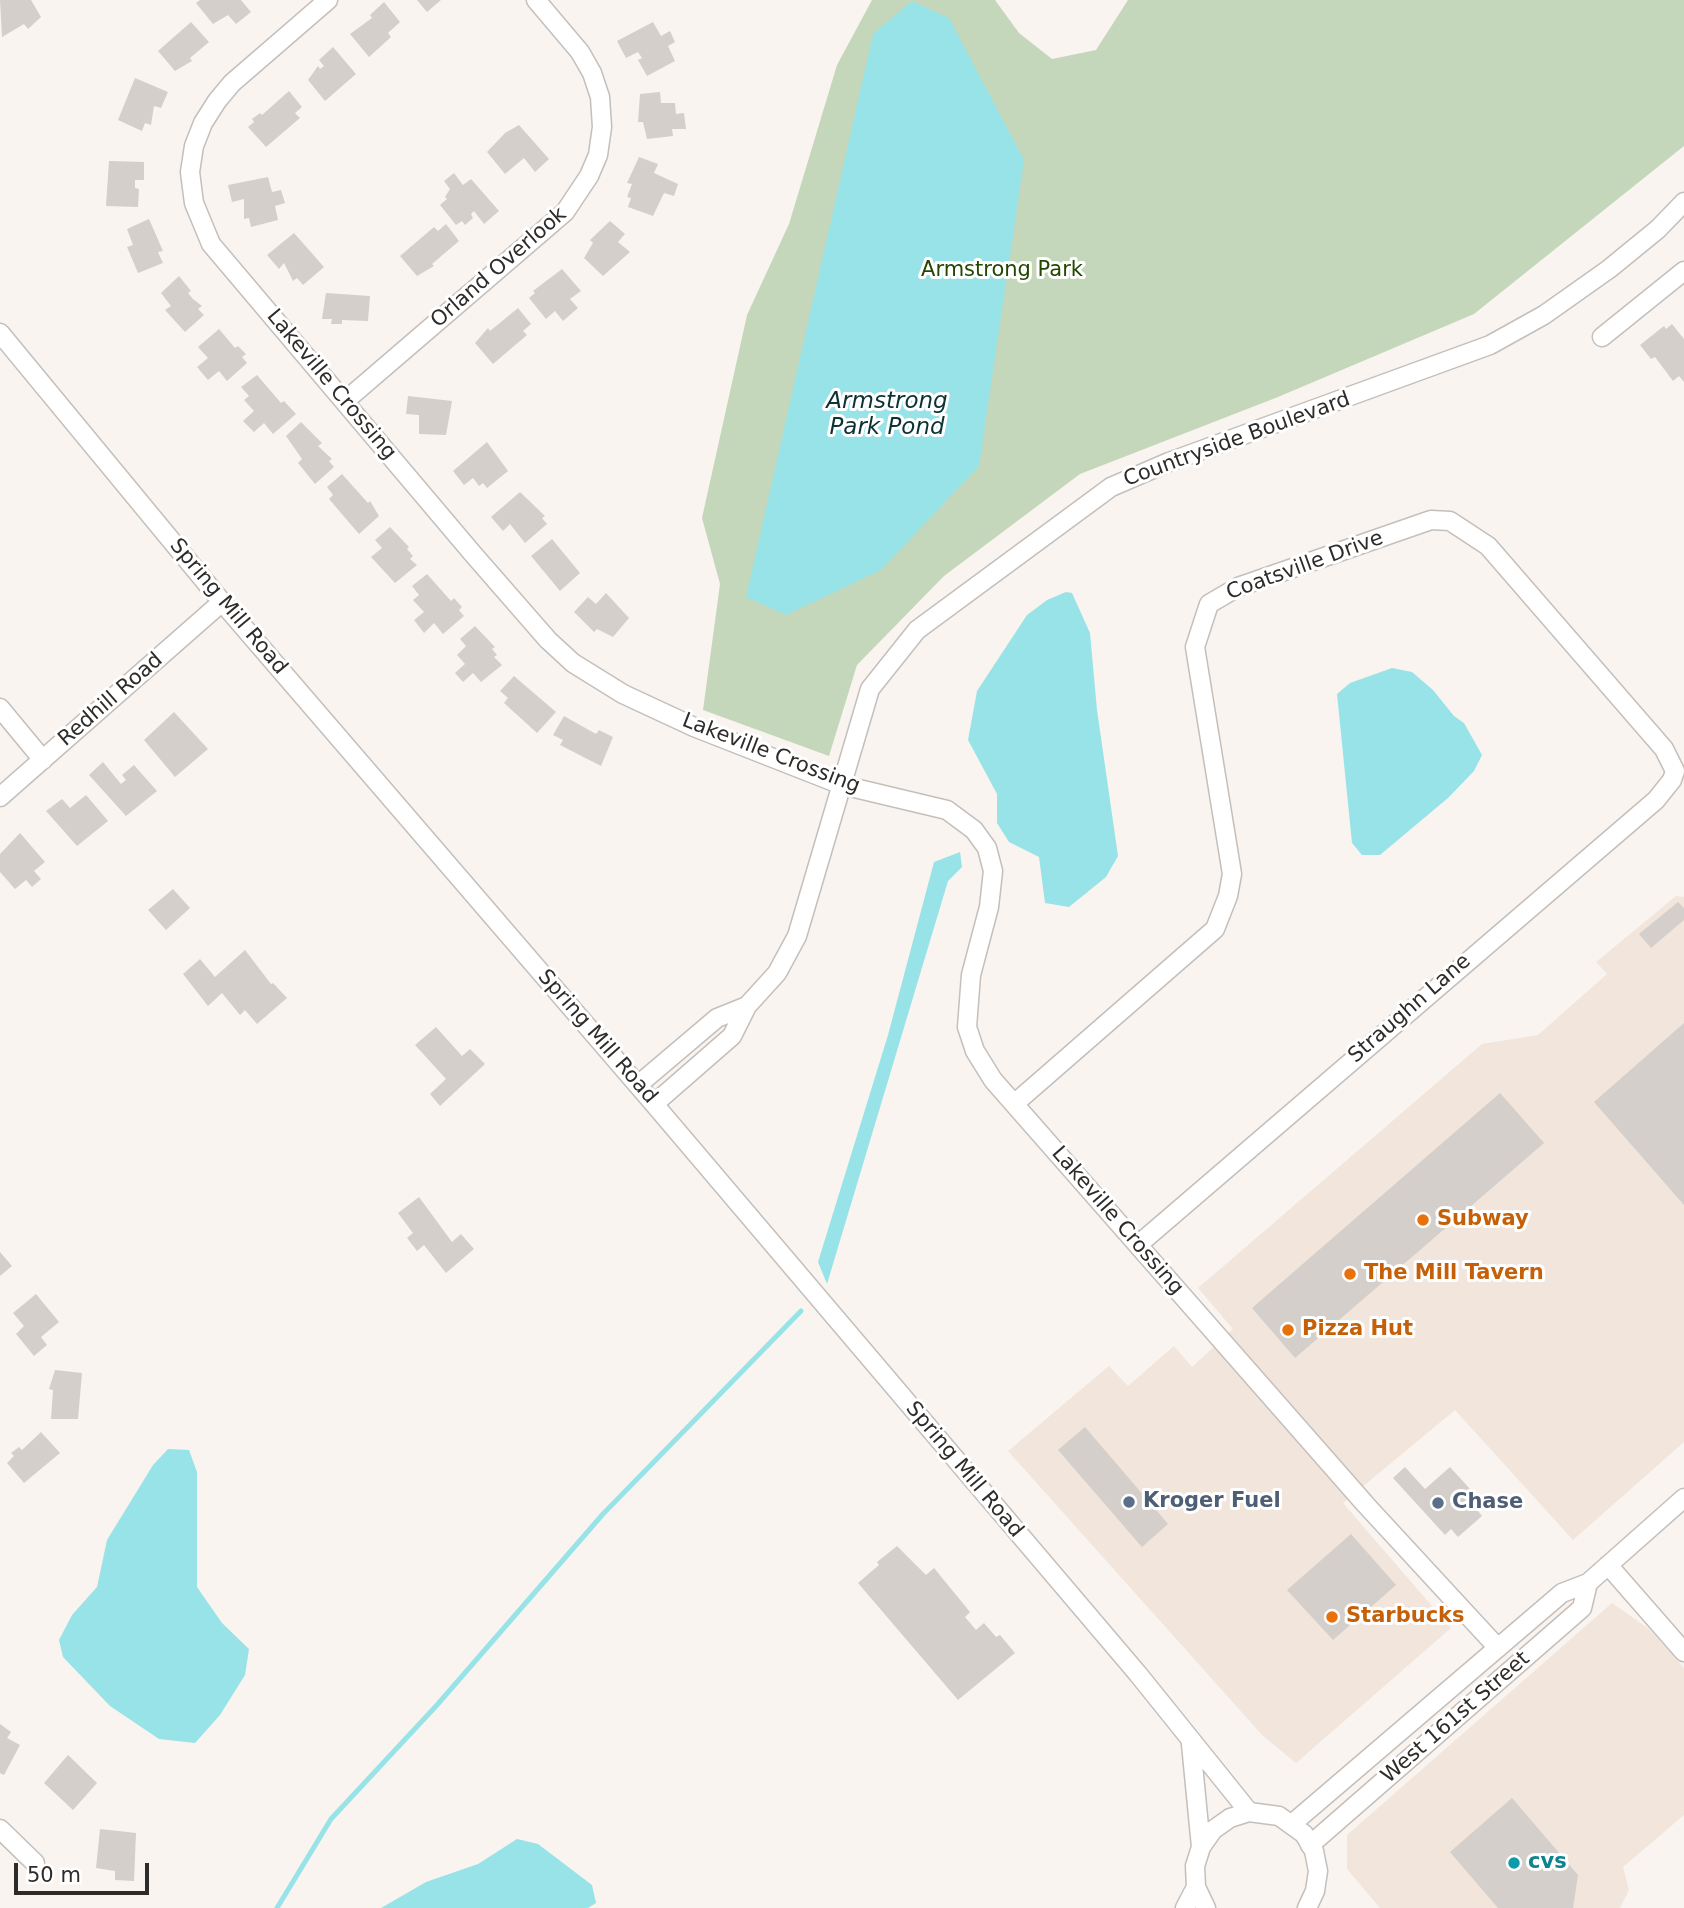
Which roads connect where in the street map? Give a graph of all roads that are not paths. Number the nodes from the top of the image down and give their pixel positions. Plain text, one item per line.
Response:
1 (328, 0) edge
2 (536, 0) edge
3 (1684, 202) edge
4 (1684, 271) edge
5 (0, 334) edge
6 (1602, 337) dead end
7 (345, 401) junction
8 (222, 603) junction
9 (0, 708) edge
10 (43, 760) junction
11 (1675, 771) joint
12 (842, 785) junction
13 (0, 797) edge
14 (747, 1006) junction
15 (638, 1085) junction
16 (654, 1104) junction
17 (1014, 1104) junction
18 (1139, 1244) junction
19 (1684, 1498) edge
20 (1608, 1565) junction
21 (1588, 1583) junction
22 (1498, 1648) junction
23 (1684, 1652) edge
24 (1191, 1744) junction
25 (1249, 1812) junction
26 (1293, 1824) junction
27 (0, 1829) edge
28 (1310, 1845) junction
29 (1201, 1847) junction
30 (35, 1863) dead end
31 (1196, 1886) junction
32 (1315, 1891) junction
33 (1185, 1908) edge
34 (1206, 1908) edge
35 (1307, 1908) edge
36 (1326, 1908) edge

1 - 7 street, Lakeville Crossing
2 - 7 street, Orland Overlook
3 - 12 street, Countryside Boulevard
4 - 6 street
5 - 8 street, Spring Mill Road
7 - 12 street, Lakeville Crossing
8 - 10 street, Redhill Road
8 - 15 street, Spring Mill Road
9 - 10 street
10 - 13 street, Redhill Road
11 - 17 street, Coatsville Drive
11 - 18 street, Straughn Lane
12 - 14 street, Countryside Boulevard
12 - 17 street, Lakeville Crossing
14 - 15 street
14 - 16 street, Countryside Boulevard
15 - 16 street, Spring Mill Road
16 - 24 street, Spring Mill Road
17 - 18 street, Lakeville Crossing
18 - 22 street, Lakeville Crossing
19 - 20 street, West 161st Street
20 - 21 street, West 161st Street
20 - 23 street
21 - 22 street, West 161st Street
21 - 28 street, West 161st Street
22 - 26 street, West 161st Street
24 - 25 street, Spring Mill Road
24 - 29 street
25 - 26 street
25 - 29 street
26 - 28 street
27 - 30 street
28 - 32 street
29 - 31 street
31 - 33 street
31 - 34 street
32 - 35 street
32 - 36 street

